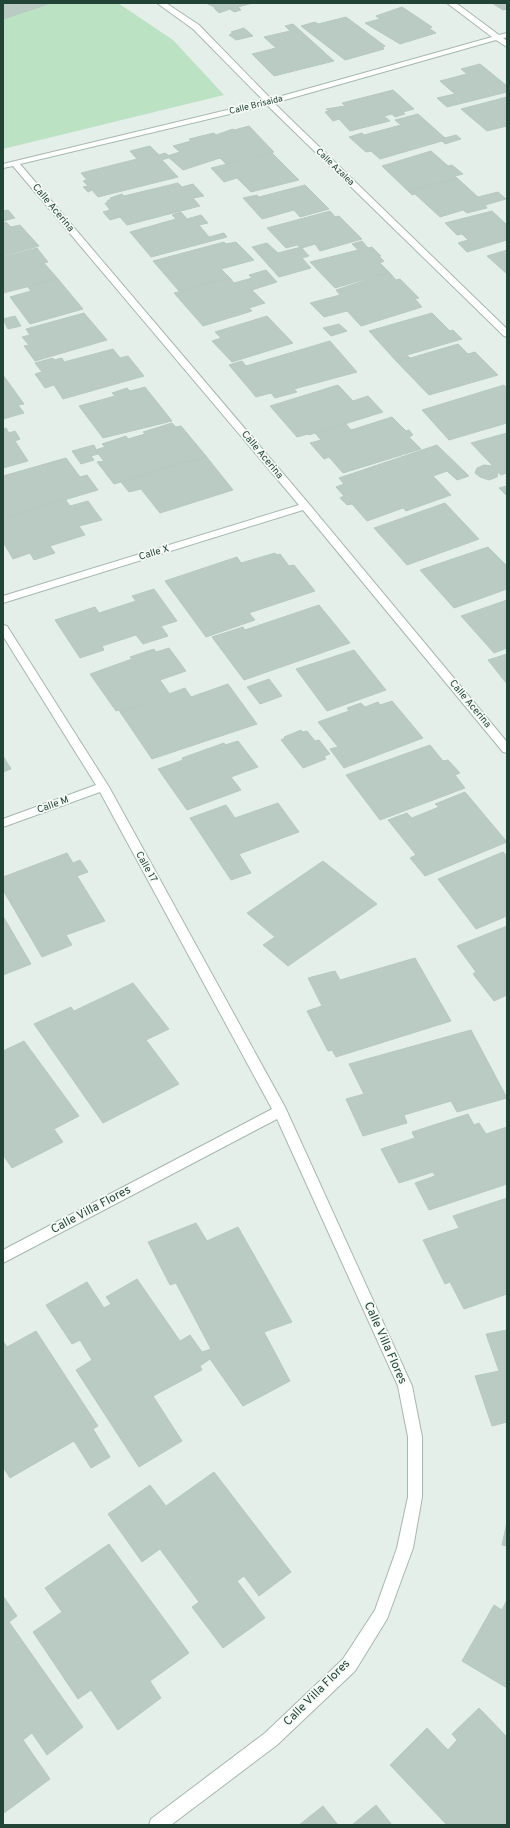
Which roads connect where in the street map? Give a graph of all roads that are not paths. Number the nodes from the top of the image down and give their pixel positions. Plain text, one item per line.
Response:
1 (161, 3) edge
2 (451, 3) edge
3 (507, 35) edge
4 (499, 38) junction
5 (507, 45) edge
6 (269, 102) junction
7 (16, 163) junction
8 (3, 166) edge
9 (507, 334) edge
10 (305, 506) junction
11 (3, 600) edge
12 (3, 628) edge
13 (507, 749) edge
14 (103, 787) junction
15 (3, 823) edge
16 (280, 1111) junction
17 (3, 1256) edge
18 (157, 1825) edge

1 - 6 street, Calle Azalea
2 - 4 street
3 - 4 street, Calle Brisaida
4 - 5 street
4 - 6 street, Calle Brisaida
6 - 7 street, Calle Brisaida
6 - 9 street, Calle Azalea
7 - 8 street, Calle Brisaida
7 - 10 street, Calle Acerina
10 - 11 street, Calle X
10 - 13 street, Calle Acerina
12 - 14 street, Calle 17
14 - 15 street, Calle M
14 - 16 street, Calle 17
16 - 17 street, Calle Villa Flores
16 - 18 street, Calle Villa Flores

